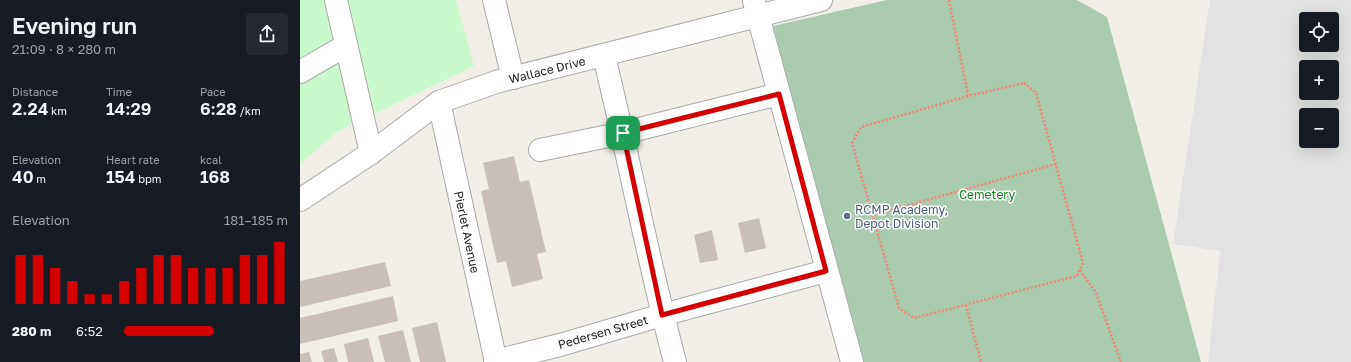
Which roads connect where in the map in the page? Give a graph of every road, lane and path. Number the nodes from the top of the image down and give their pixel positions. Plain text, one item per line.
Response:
1 (336, 0) edge
2 (494, 0) edge
3 (821, 0) edge
4 (949, 0) edge
5 (756, 7) edge
6 (345, 46) junction
7 (604, 56) junction
8 (300, 72) edge
9 (513, 78) junction
10 (779, 94) junction
11 (968, 96) junction
12 (439, 102) junction
13 (623, 133) junction
14 (540, 150) dead end
15 (371, 153) junction
16 (1056, 164) junction
17 (300, 200) edge
18 (873, 215) junction
19 (1080, 270) junction
20 (826, 271) junction
21 (966, 305) junction
22 (662, 315) junction
23 (496, 362) edge
24 (674, 362) edge
25 (852, 362) edge
26 (981, 362) edge
27 (1121, 362) edge

1 - 6 street
2 - 9 street
3 - 5 street, Wallace Drive
4 - 11 path
5 - 7 street, Wallace Drive
5 - 10 street
6 - 8 street
6 - 15 street
7 - 9 street, Wallace Drive
7 - 13 street
9 - 12 street, Wallace Drive
10 - 13 street
10 - 20 street
11 - 16 path
11 - 18 path
12 - 15 street, Wallace Drive
12 - 23 street, Pierlet Avenue
13 - 14 street
13 - 22 street
15 - 17 street, Wallace Drive
16 - 18 path
16 - 19 path
18 - 21 path
19 - 21 path
19 - 27 path
20 - 22 street, Pedersen Street
20 - 25 street
21 - 26 path
22 - 23 street, Pedersen Street
22 - 24 street

